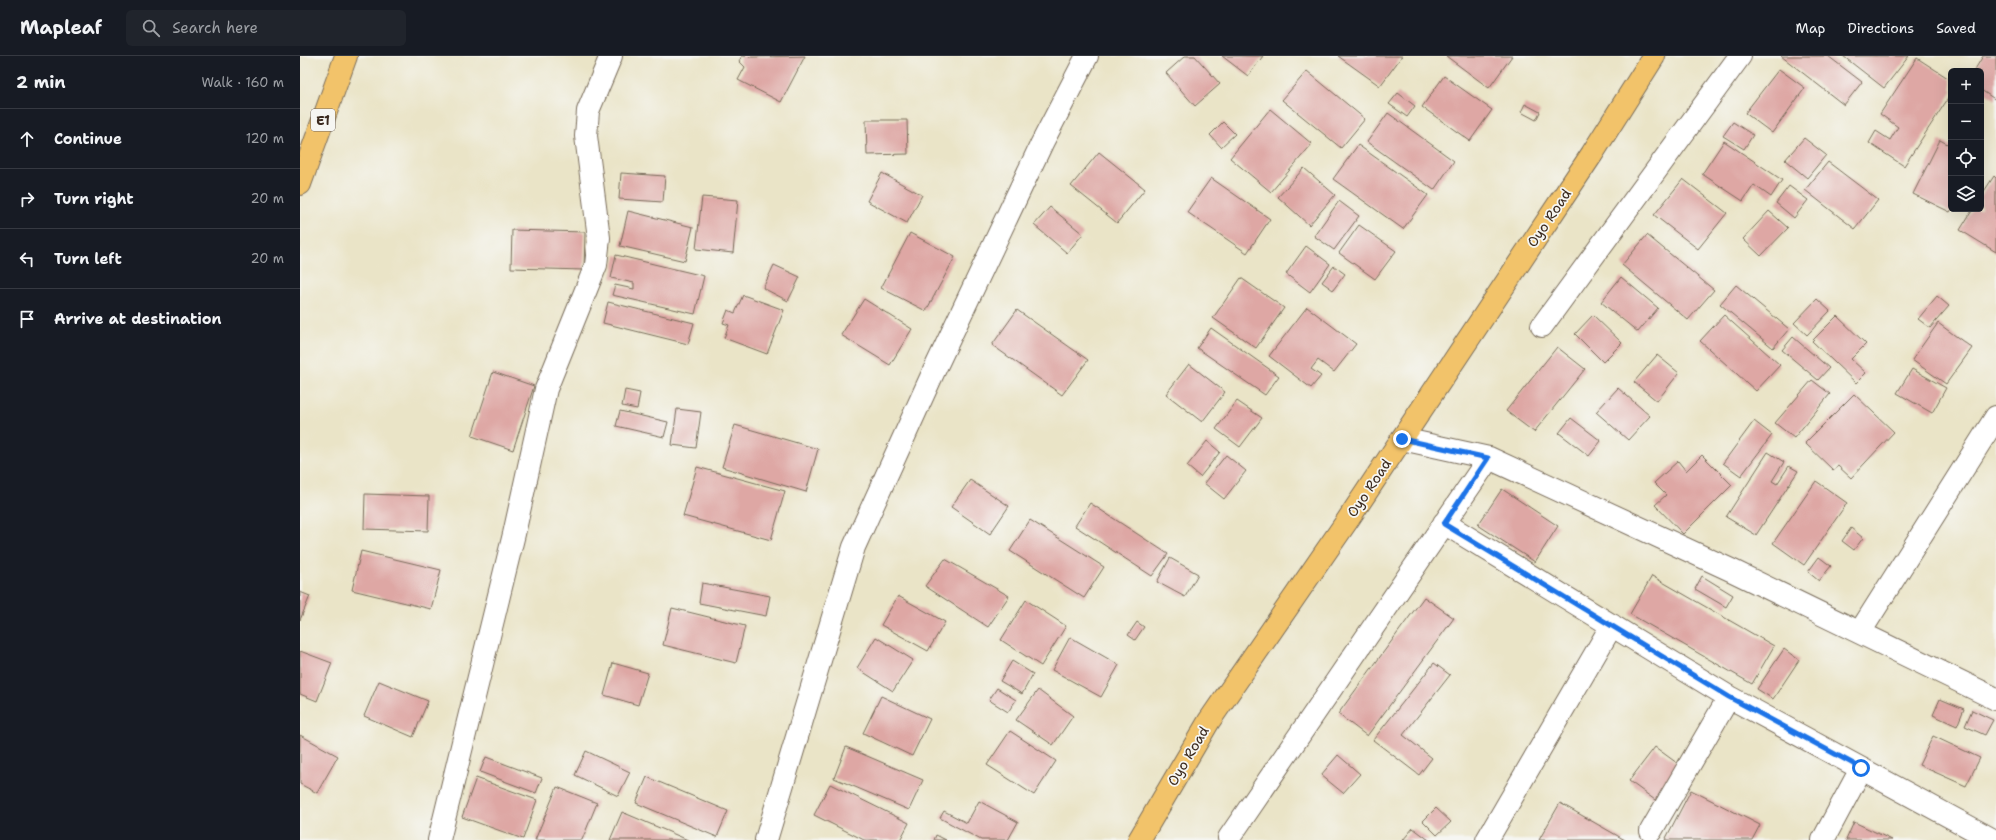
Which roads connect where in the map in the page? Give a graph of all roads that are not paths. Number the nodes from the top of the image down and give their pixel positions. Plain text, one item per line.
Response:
1 (346, 56) edge
2 (611, 56) edge
3 (1087, 56) edge
4 (1654, 56) edge
5 (1740, 56) edge
6 (300, 184) edge
7 (1542, 326) dead end
8 (1996, 417) edge
9 (1402, 439) junction
10 (1488, 458) junction
11 (1444, 524) junction
12 (1612, 625) junction
13 (1860, 632) junction
14 (1729, 697) junction
15 (1996, 699) edge
16 (1861, 768) junction
17 (1651, 831) dead end
18 (1229, 838) dead end
19 (439, 840) edge
20 (766, 840) edge
21 (1139, 840) edge
22 (1487, 840) edge
23 (1822, 840) edge
24 (1993, 840) edge

1 - 6 highway, E1
2 - 19 street
3 - 20 street
4 - 9 highway, Oyo Road
5 - 7 street
8 - 13 street
9 - 10 street
9 - 21 highway, Oyo Road
10 - 11 street
10 - 13 street
11 - 12 street
11 - 18 street
12 - 14 street
12 - 22 street
13 - 15 street
14 - 16 street
14 - 17 street
16 - 23 street
16 - 24 street

